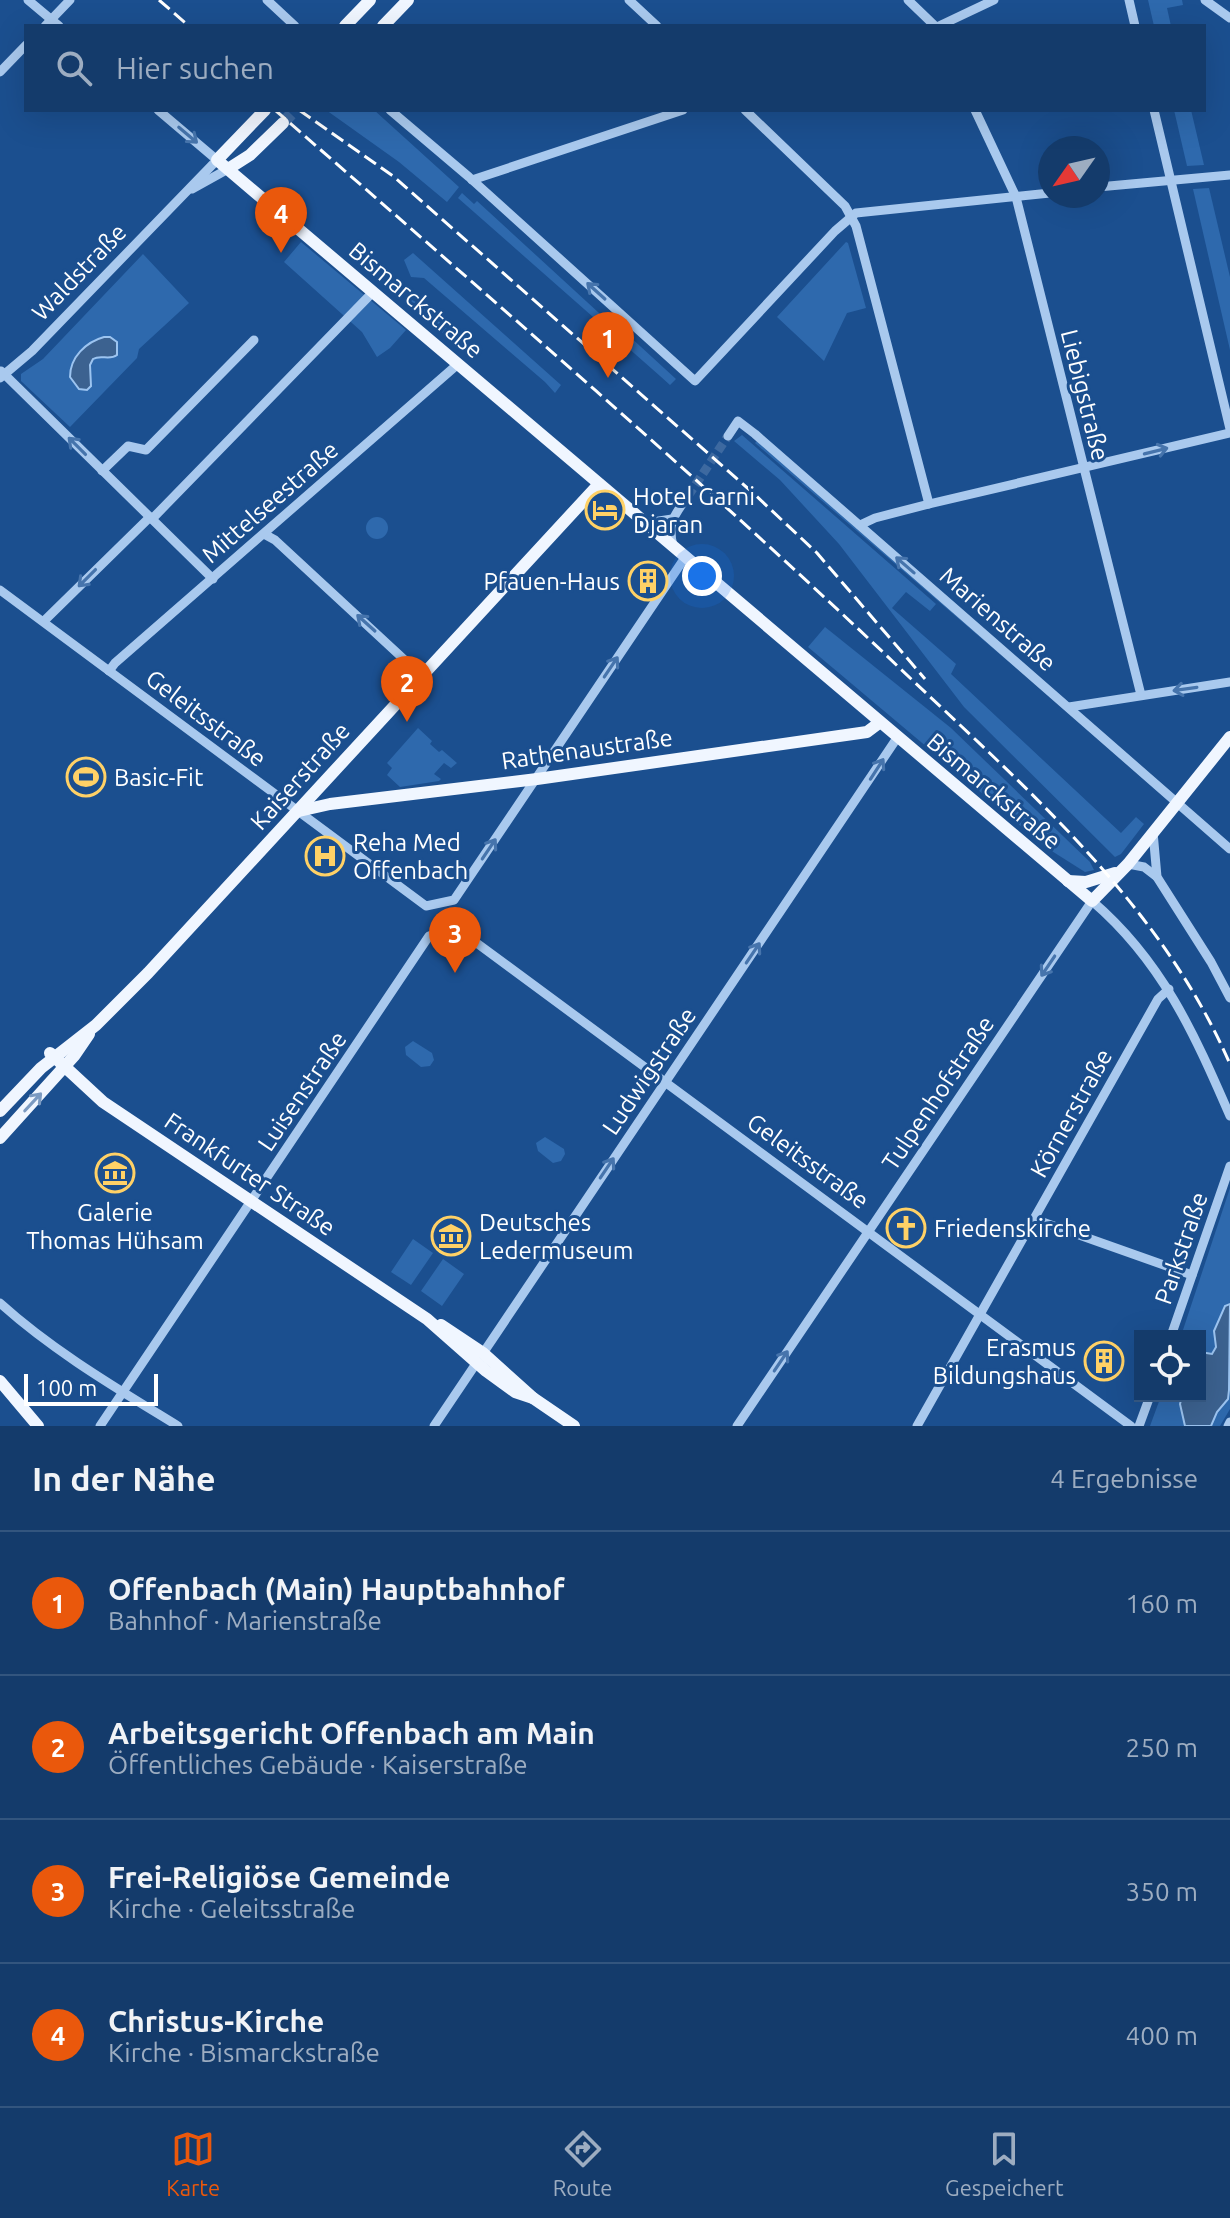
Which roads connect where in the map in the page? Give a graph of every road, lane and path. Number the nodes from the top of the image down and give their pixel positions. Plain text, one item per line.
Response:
1 (28, 0) edge
2 (70, 0) edge
3 (267, 0) edge
4 (370, 0) edge
5 (408, 0) edge
6 (629, 0) edge
7 (908, 0) edge
8 (994, 0) edge
9 (1129, 0) edge
10 (1205, 0) edge
11 (1230, 18) edge
12 (52, 24) edge
13 (293, 24) edge
14 (347, 24) edge
15 (385, 24) edge
16 (655, 24) edge
17 (935, 24) edge
18 (941, 24) edge
19 (1135, 24) edge
20 (24, 47) edge
21 (0, 72) edge
22 (160, 112) edge
23 (263, 112) edge
24 (392, 112) edge
25 (677, 112) edge
26 (747, 112) edge
27 (976, 112) edge
28 (1154, 112) edge
29 (283, 123) tunnel mouth
30 (217, 160) junction
31 (228, 169) junction
32 (1230, 175) edge
33 (1170, 179) junction
34 (472, 180) junction
35 (1110, 186) edge
36 (186, 193) junction
37 (1038, 194) edge
38 (1016, 197) junction
39 (851, 216) junction
40 (373, 292) junction
41 (254, 340) dead end
42 (458, 364) junction
43 (1, 374) edge
44 (1230, 431) edge
45 (728, 436) dead end
46 (1083, 469) junction
47 (102, 471) junction
48 (599, 484) junction
49 (688, 496) tunnel mouth
50 (929, 504) junction
51 (151, 518) junction
52 (672, 519) junction
53 (646, 523) junction
54 (860, 525) junction
55 (264, 534) junction
56 (673, 546) junction
57 (686, 556) junction
58 (213, 579) junction
59 (0, 590) edge
60 (44, 621) junction
61 (109, 671) junction
62 (422, 676) junction
63 (1230, 682) edge
64 (1141, 695) junction
65 (1069, 707) junction
66 (879, 723) junction
67 (1230, 737) edge
68 (897, 738) junction
69 (537, 779) junction
70 (1176, 802) junction
71 (298, 811) junction
72 (1153, 832) junction
73 (1230, 849) edge
74 (1125, 867) junction
75 (1157, 877) junction
76 (1066, 881) junction
77 (1092, 901) junction
78 (459, 930) joint
79 (1169, 989) junction
80 (1230, 998) edge
81 (96, 1025) junction
82 (52, 1055) junction
83 (64, 1067) junction
84 (666, 1081) junction
85 (0, 1111) edge
86 (1230, 1116) edge
87 (0, 1135) edge
88 (1229, 1170) edge
89 (251, 1202) junction
90 (1034, 1219) junction
91 (869, 1231) junction
92 (1192, 1275) junction
93 (0, 1303) edge
94 (981, 1313) junction
95 (1173, 1330) edge
96 (480, 1358) junction
97 (0, 1381) edge
98 (0, 1388) edge
99 (123, 1392) junction
100 (16, 1402) junction
101 (1148, 1402) edge
102 (38, 1426) edge
103 (100, 1426) edge
104 (178, 1426) edge
105 (434, 1426) edge
106 (574, 1426) edge
107 (737, 1426) edge
108 (917, 1426) edge
109 (1131, 1426) edge
110 (1139, 1426) edge

1 - 12 street
2 - 12 street
3 - 13 street
4 - 14 main road
5 - 15 main road
6 - 16 street
7 - 17 street
8 - 18 street
9 - 19 street
10 - 11 street
20 - 21 street
22 -> 30 street, Bismarckstraße
23 - 30 main road, Waldstraße
24 - 34 street
25 - 34 street
26 - 39 street
27 - 38 street, Liebigstraße
28 - 33 street
29 - 31 main road, Waldstraße
30 - 31 main road, Bismarckstraße
30 - 36 street, Waldstraße
31 - 36 street, Waldstraße
31 - 40 main road, Bismarckstraße
32 - 33 street
33 - 35 street
33 - 44 street
39 -> 34 street
36 - 43 street, Waldstraße
37 - 38 street
38 - 39 street
38 - 46 street, Liebigstraße
39 - 50 street
40 - 42 main road, Bismarckstraße
40 - 51 street
41 - 47 street
42 - 48 main road, Bismarckstraße
42 - 55 street, Mittelseestraße
47 -> 43 street
46 -> 44 street
45 - 54 street, Marienstraße
46 - 50 street
46 - 64 street, Liebigstraße
47 - 51 street
48 - 53 main road, Bismarckstraße
48 - 62 main road, Kaiserstraße
49 - 52 street
50 - 54 street
51 - 58 street
51 -> 60 street
52 - 53 street
52 - 56 street
53 - 56 main road, Bismarckstraße
65 -> 54 street, Marienstraße
55 - 58 street, Mittelseestraße
62 -> 55 street
56 - 57 main road, Bismarckstraße
57 - 66 main road, Bismarckstraße
69 -> 57 street
58 - 61 street, Mittelseestraße
59 - 60 street, Geleitsstraße
60 - 61 street, Geleitsstraße
61 - 71 street, Geleitsstraße
62 - 71 main road, Kaiserstraße
63 -> 64 street
64 - 65 street
65 - 70 street, Marienstraße
66 - 68 main road, Bismarckstraße
66 - 69 main road, Rathenaustraße
67 - 70 main road
68 - 76 main road, Bismarckstraße
84 -> 68 street, Ludwigstraße
69 - 71 main road, Rathenaustraße
71 -> 69 street, Geleitsstraße
70 - 72 main road
70 - 73 street, Marienstraße
71 - 81 main road, Kaiserstraße
72 - 74 main road
72 - 75 street
74 - 75 street
74 - 76 main road
74 - 77 main road
75 - 80 street
76 - 77 main road, Bismarckstraße
77 - 79 street, Bismarckstraße
77 -> 91 street, Tulpenhofstraße
78 - 84 street, Geleitsstraße
78 - 89 street, Luisenstraße
79 - 86 street, Bismarckstraße
79 - 90 street, Körnerstraße
81 - 82 main road, Kaiserstraße
81 - 83 main road, Kaiserstraße
82 - 83 main road, Frankfurter Straße
82 - 85 main road, Kaiserstraße
87 -> 83 main road, Kaiserstraße
83 - 89 main road, Frankfurter Straße
84 - 91 street, Geleitsstraße
96 -> 84 street, Ludwigstraße
88 - 92 street, Parkstraße
89 - 96 main road, Frankfurter Straße
89 - 99 street, Luisenstraße
90 - 92 street
90 - 94 street, Körnerstraße
91 - 94 street, Geleitsstraße
107 -> 91 street, Tulpenhofstraße
92 - 95 street, Parkstraße
93 - 99 street
94 - 108 street, Körnerstraße
94 - 109 street, Geleitsstraße
96 - 105 street, Ludwigstraße
96 - 106 main road, Frankfurter Straße
97 - 100 main road
98 - 100 main road
99 - 103 street, Luisenstraße
99 - 104 street
100 - 102 main road
101 - 110 street

